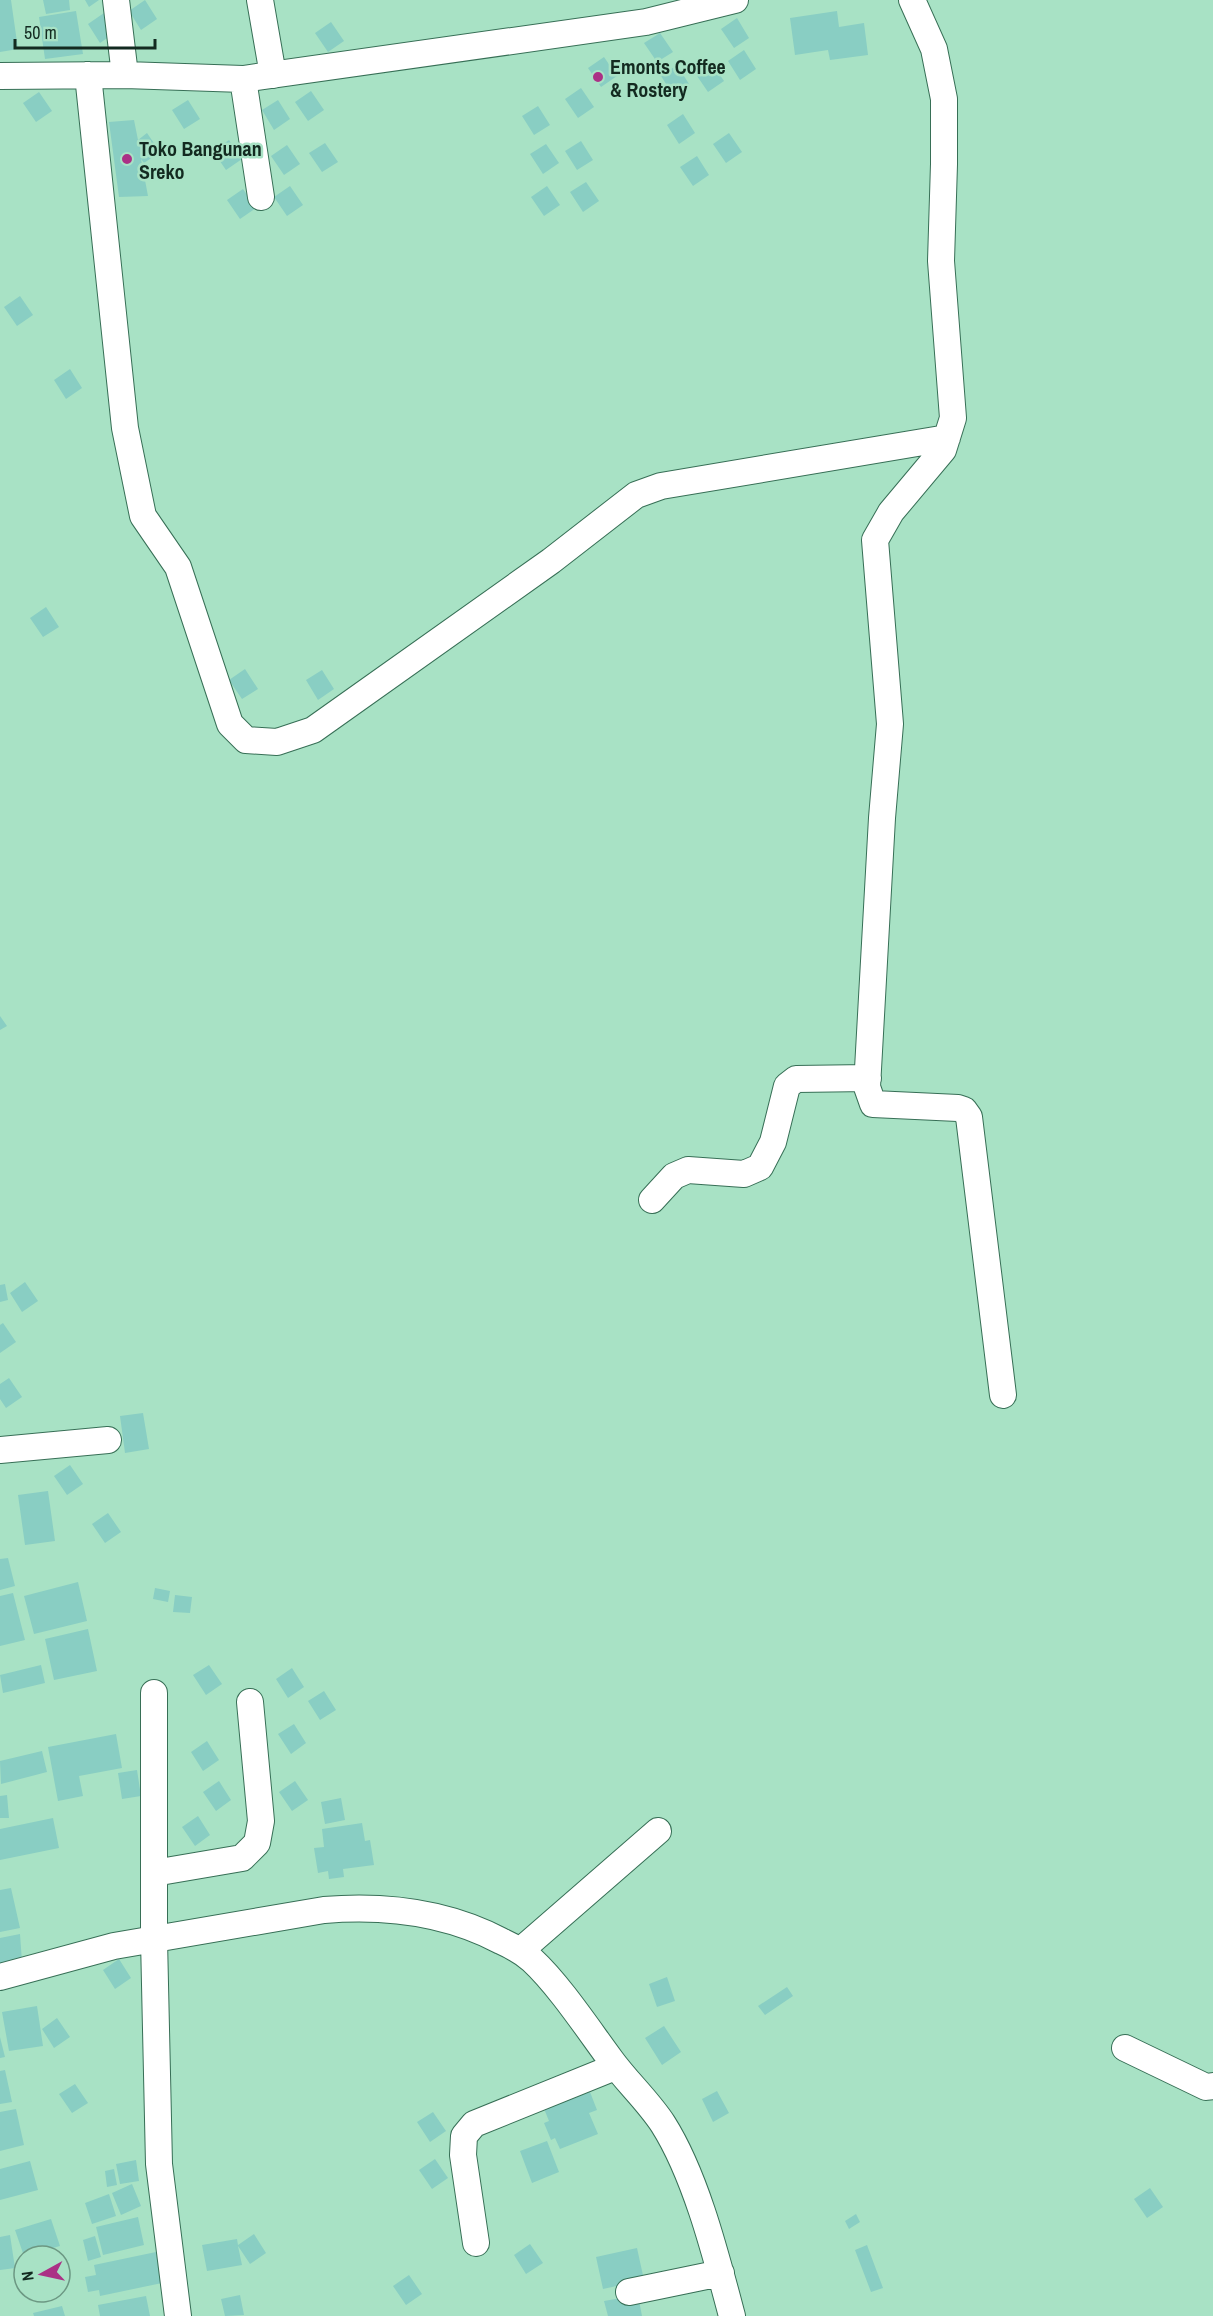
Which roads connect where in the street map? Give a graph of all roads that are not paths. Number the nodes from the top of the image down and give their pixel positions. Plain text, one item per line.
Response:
1 (116, 0) edge
2 (260, 0) edge
3 (735, 0) edge
4 (912, 0) edge
5 (88, 75) junction
6 (125, 75) junction
7 (273, 75) junction
8 (0, 76) edge
9 (243, 79) junction
10 (261, 197) dead end
11 (947, 438) junction
12 (868, 1078) junction
13 (652, 1200) dead end
14 (1003, 1395) dead end
15 (108, 1440) dead end
16 (0, 1450) edge
17 (153, 1693) dead end
18 (250, 1702) dead end
19 (658, 1831) dead end
20 (154, 1873) junction
21 (154, 1939) junction
22 (520, 1952) junction
23 (0, 1977) edge
24 (1125, 2048) dead end
25 (615, 2067) junction
26 (1213, 2086) edge
27 (476, 2243) dead end
28 (721, 2273) junction
29 (629, 2292) dead end
30 (178, 2316) edge
31 (732, 2316) edge

1 - 6 street
2 - 7 street
3 - 7 street
4 - 11 street
5 - 6 street
5 - 8 street
5 - 11 street
6 - 9 street
7 - 9 street
9 - 10 street
11 - 12 street
12 - 13 street
12 - 14 street
15 - 16 street
17 - 20 street
18 - 20 street
19 - 22 street
20 - 21 street
21 - 22 street
21 - 23 street
21 - 30 street
22 - 25 street
24 - 26 street
25 - 27 street
25 - 28 street
28 - 29 street
28 - 31 street

